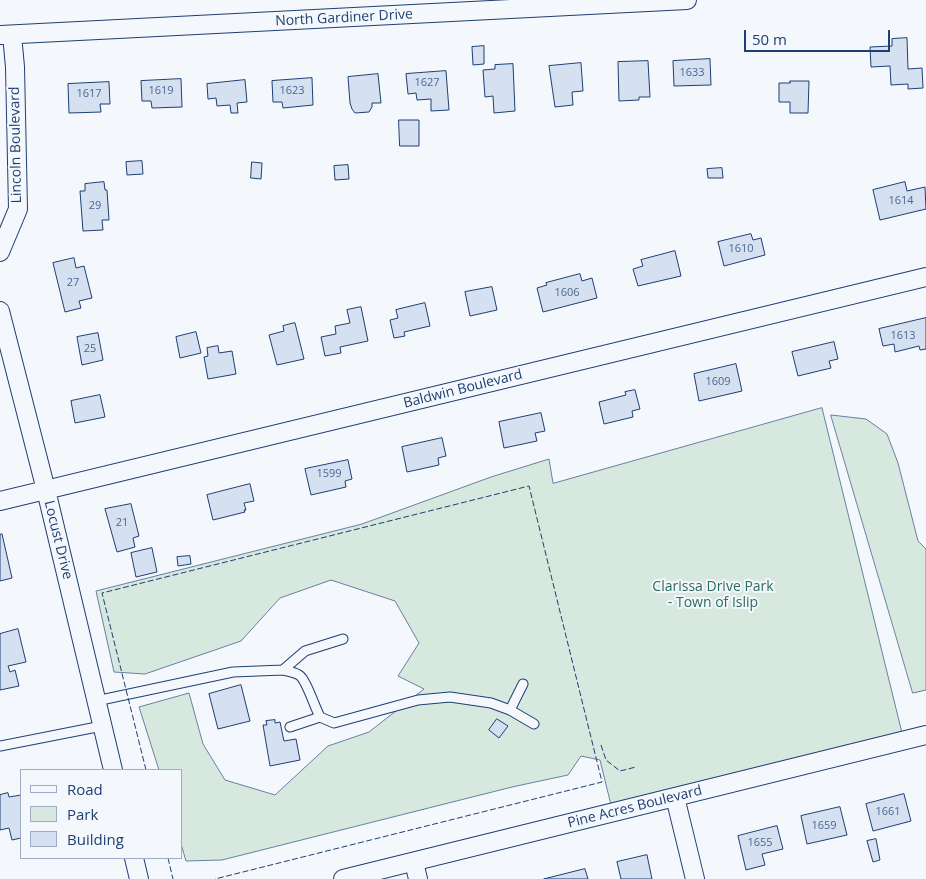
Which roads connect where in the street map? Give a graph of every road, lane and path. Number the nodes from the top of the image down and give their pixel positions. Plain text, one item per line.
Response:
1 (687, 0) edge
2 (6, 35) edge
3 (0, 252) edge
4 (926, 277) edge
5 (0, 311) edge
6 (46, 490) junction
7 (0, 501) edge
8 (343, 639) dead end
9 (283, 670) junction
10 (523, 684) dead end
11 (96, 701) junction
12 (510, 710) junction
13 (320, 717) junction
14 (534, 724) dead end
15 (102, 726) junction
16 (290, 727) dead end
17 (926, 735) edge
18 (0, 746) edge
19 (113, 769) edge
20 (675, 797) junction
21 (134, 859) edge
22 (416, 870) edge
23 (139, 879) edge
24 (343, 879) edge
25 (695, 879) edge

1 - 2 street, North Gardiner Drive
2 - 3 street, Lincoln Boulevard
4 - 6 street, Baldwin Boulevard
5 - 6 street, Locust Drive
6 - 7 street, Baldwin Boulevard
6 - 11 street, Locust Drive
8 - 9 lane
9 - 11 lane
9 - 13 lane
10 - 12 lane
11 - 15 street, Locust Drive
12 - 13 lane
12 - 14 lane
13 - 16 lane
15 - 18 lane
15 - 19 street, Locust Drive
17 - 20 street, Pine Acres Boulevard
20 - 22 street, Pine Acres Boulevard
20 - 25 street
21 - 23 street
22 - 24 street, Pine Acres Boulevard

